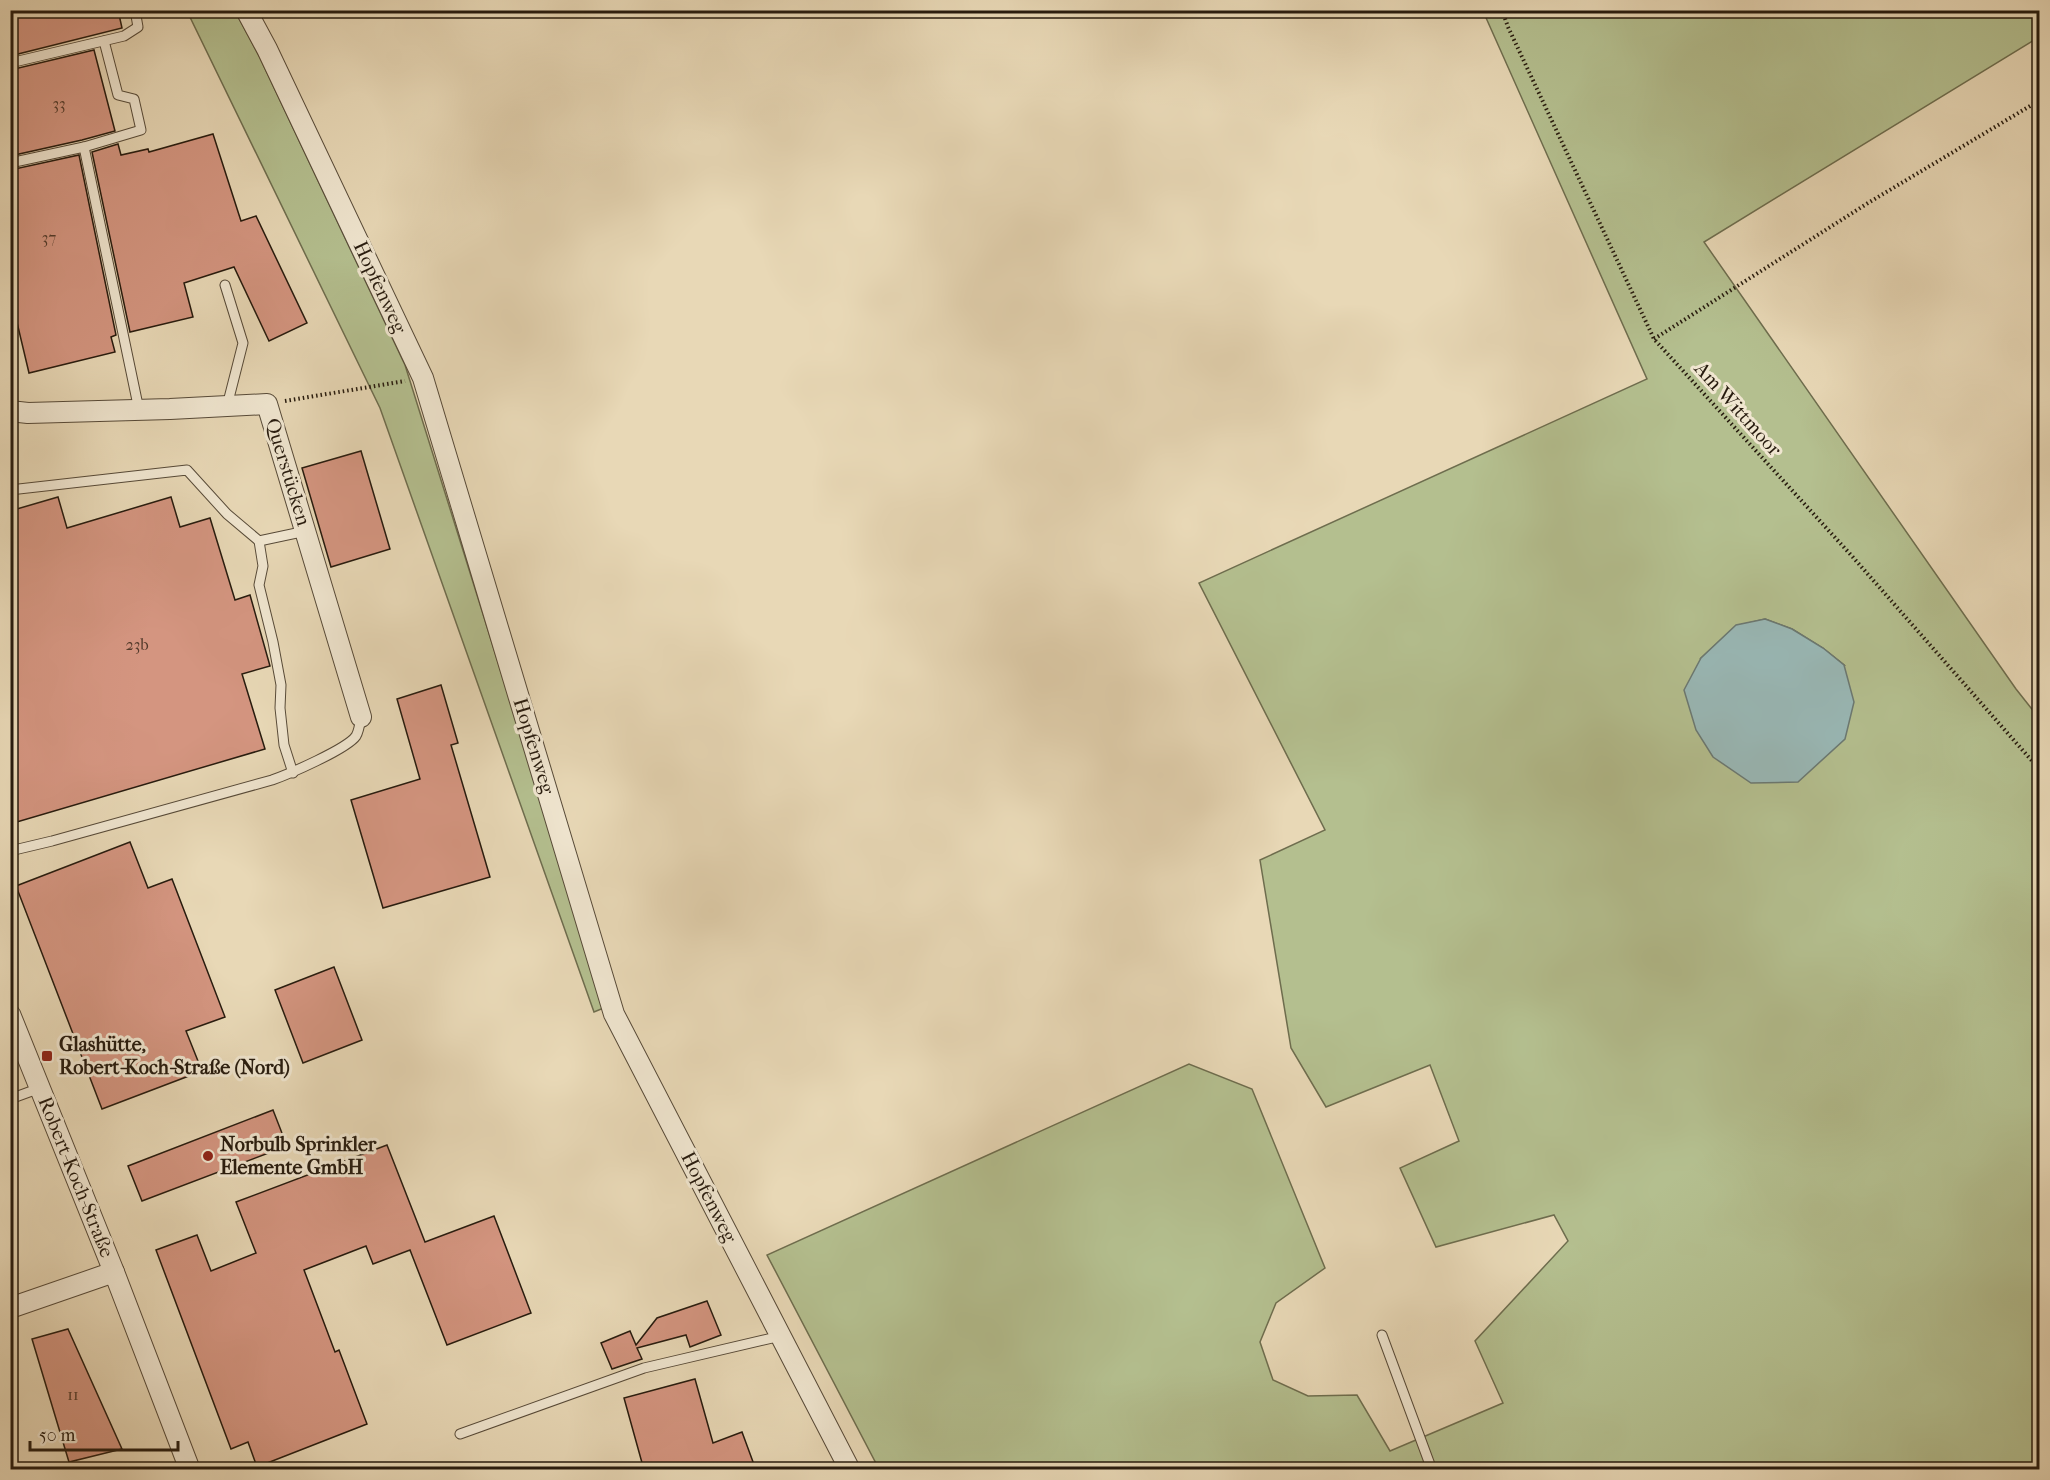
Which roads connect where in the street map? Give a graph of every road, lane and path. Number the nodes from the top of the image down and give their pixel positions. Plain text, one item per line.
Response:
1 (135, 10) edge
2 (246, 10) edge
3 (1502, 10) edge
4 (104, 41) junction
5 (10, 63) edge
6 (2040, 100) edge
7 (84, 147) junction
8 (10, 163) edge
9 (225, 285) dead end
10 (1654, 339) junction
11 (423, 378) junction
12 (267, 404) junction
13 (227, 406) junction
14 (139, 410) junction
15 (10, 411) edge
16 (10, 490) edge
17 (306, 531) junction
18 (259, 540) junction
19 (361, 717) joint
20 (2040, 770) edge
21 (293, 772) junction
22 (10, 851) edge
23 (10, 1014) edge
24 (40, 1088) junction
25 (10, 1098) edge
26 (114, 1272) junction
27 (10, 1308) edge
28 (1382, 1335) dead end
29 (781, 1336) junction
30 (460, 1434) dead end
31 (190, 1470) edge
32 (850, 1470) edge
33 (1432, 1470) edge

1 - 4 lane
2 - 11 street, Hopfenweg
3 - 10 path, Am Wittmoor
4 - 5 lane
4 - 7 lane
6 - 10 path
7 - 8 lane
7 - 14 lane
9 - 13 lane
10 - 20 path, Am Wittmoor
11 - 12 path
11 - 29 street, Hopfenweg
12 - 13 street, Querstücken
12 - 17 street, Querstücken
13 - 14 street, Querstücken
14 - 15 street, Querstücken
16 - 18 lane
17 - 18 lane
17 - 19 street, Querstücken
18 - 21 lane
19 - 21 lane
21 - 22 lane
23 - 24 street, Robert-Koch-Straße
24 - 25 lane
24 - 26 street, Robert-Koch-Straße
26 - 27 street, Robert-Koch-Straße
26 - 31 street, Robert-Koch-Straße
28 - 33 lane
29 - 30 lane
29 - 32 street, Hopfenweg

